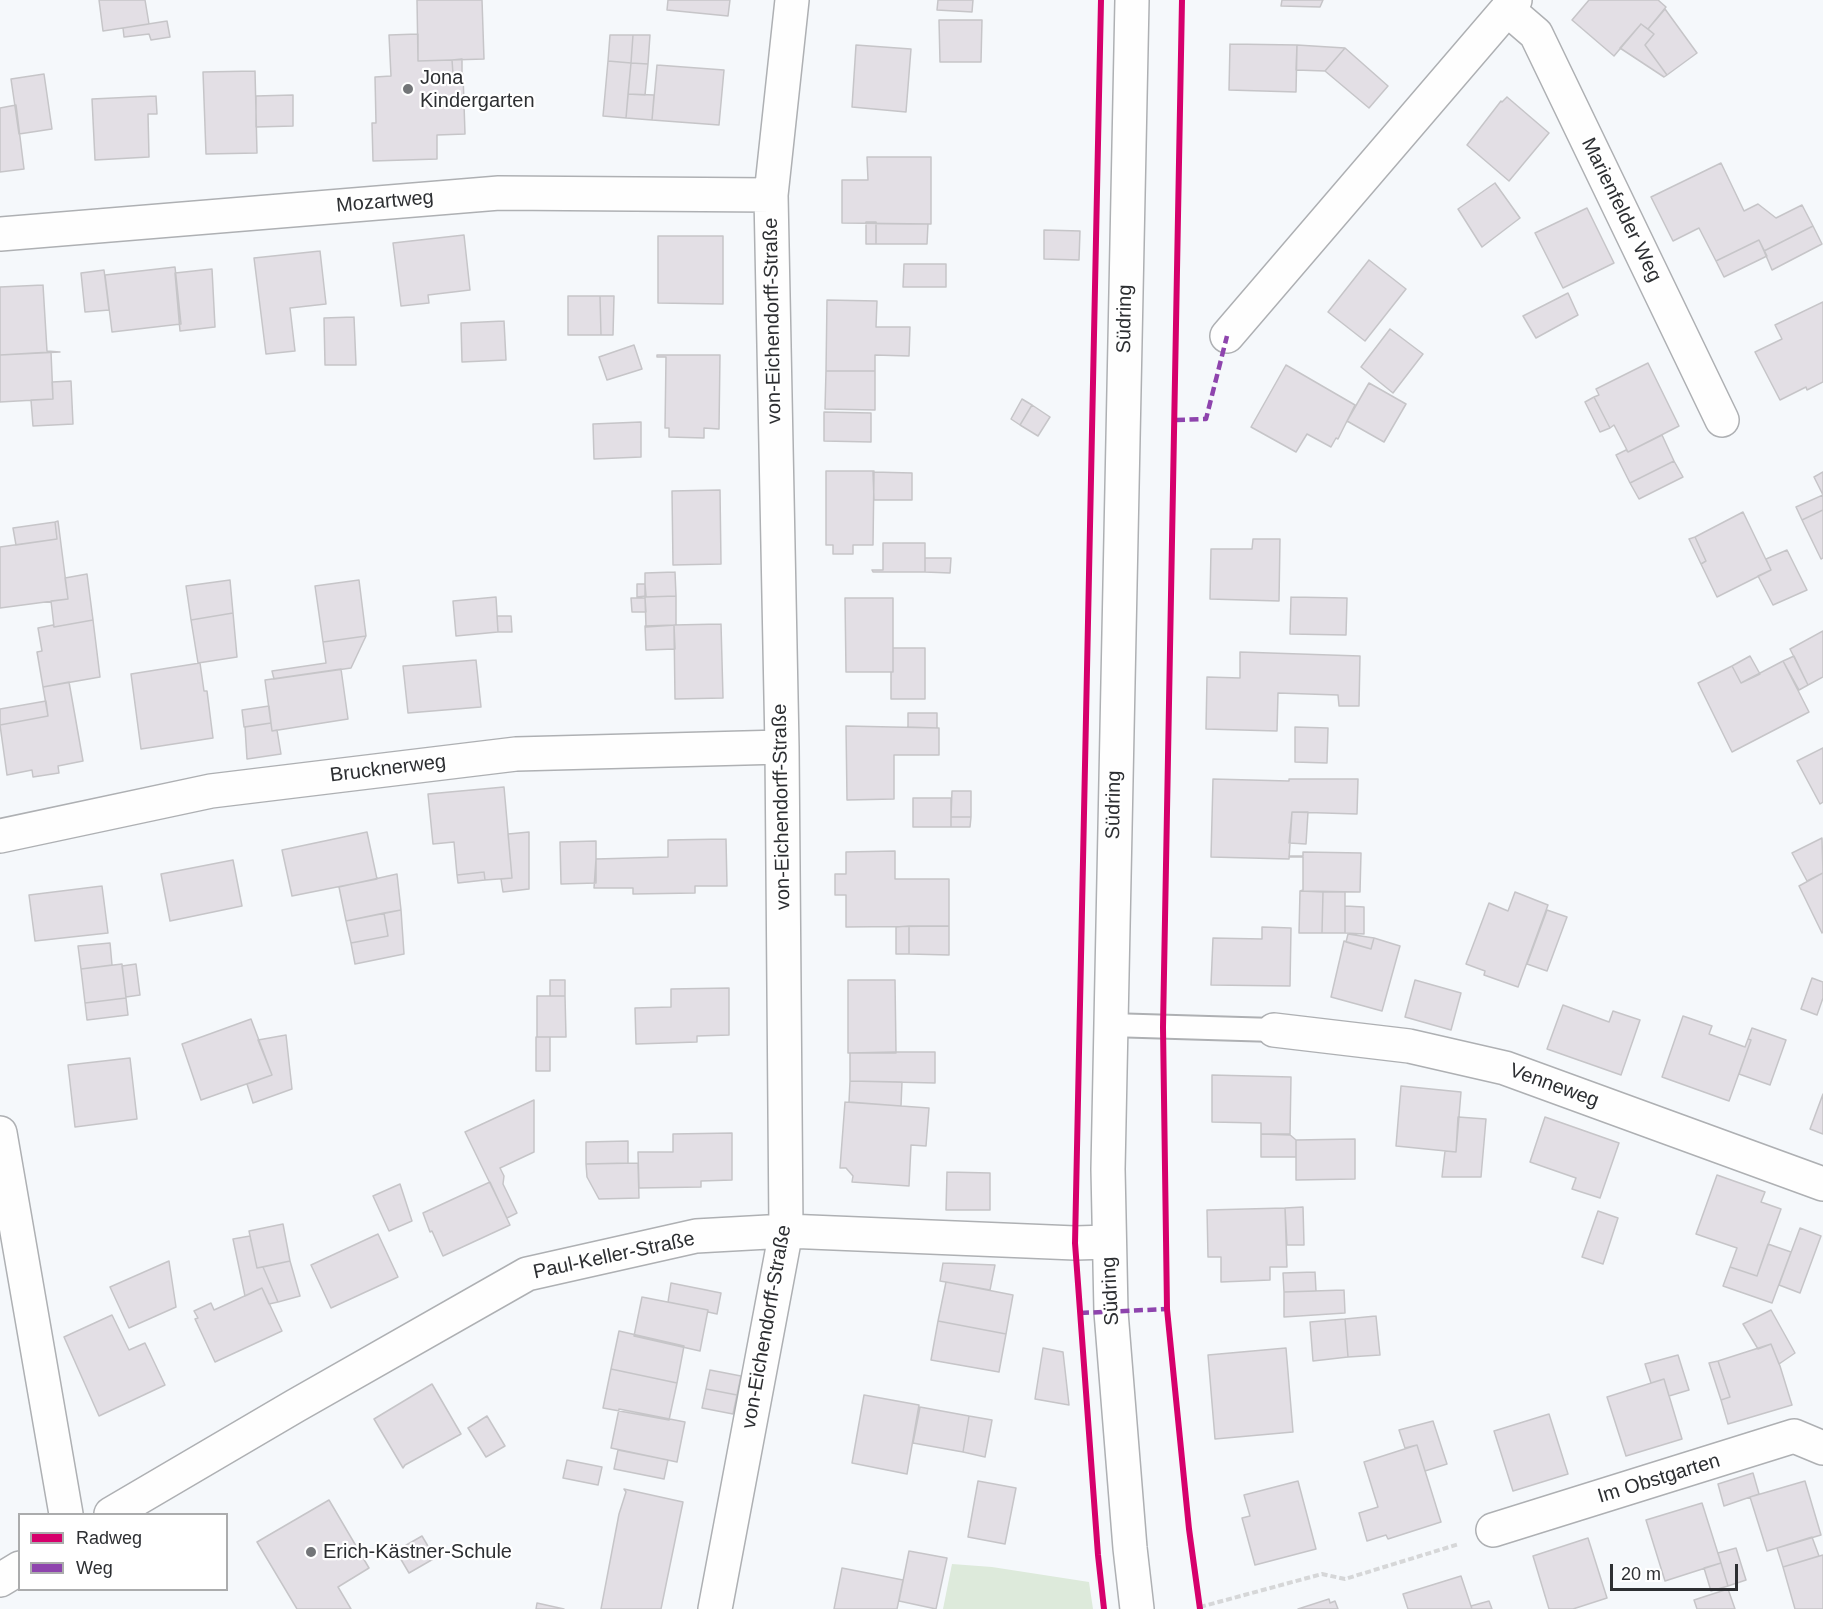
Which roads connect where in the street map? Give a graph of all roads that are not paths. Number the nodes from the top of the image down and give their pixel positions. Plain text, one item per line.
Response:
1 (792, 0) edge
2 (1132, 0) edge
3 (1511, 5) edge
4 (771, 195) junction
5 (0, 234) edge
6 (1227, 336) dead end
7 (1722, 420) dead end
8 (782, 747) junction
9 (0, 836) edge
10 (1110, 1025) junction
11 (1274, 1030) joint
12 (0, 1133) edge
13 (1823, 1184) edge
14 (786, 1231) junction
15 (1109, 1242) junction
16 (1823, 1448) edge
17 (66, 1513) edge
18 (114, 1513) edge
19 (1493, 1530) road end
20 (18, 1569) edge
21 (0, 1580) edge
22 (715, 1609) edge
23 (1137, 1609) edge

1 - 4 street, von-Eichendorff-Straße
2 - 10 street, Südring
3 - 6 street, Marienfelder Weg
3 - 7 street, Marienfelder Weg
4 - 5 street, Mozartweg
4 - 8 street, von-Eichendorff-Straße
8 - 9 street, Brucknerweg
8 - 14 street, von-Eichendorff-Straße
10 - 11 lane
10 - 15 street, Südring
11 - 13 street, Venneweg
12 - 17 street
14 - 15 street, Paul-Keller-Straße
14 - 18 street, Paul-Keller-Straße
14 - 22 street, von-Eichendorff-Straße
15 - 23 street, Südring
16 - 19 street, Im Obstgarten
20 - 21 street

